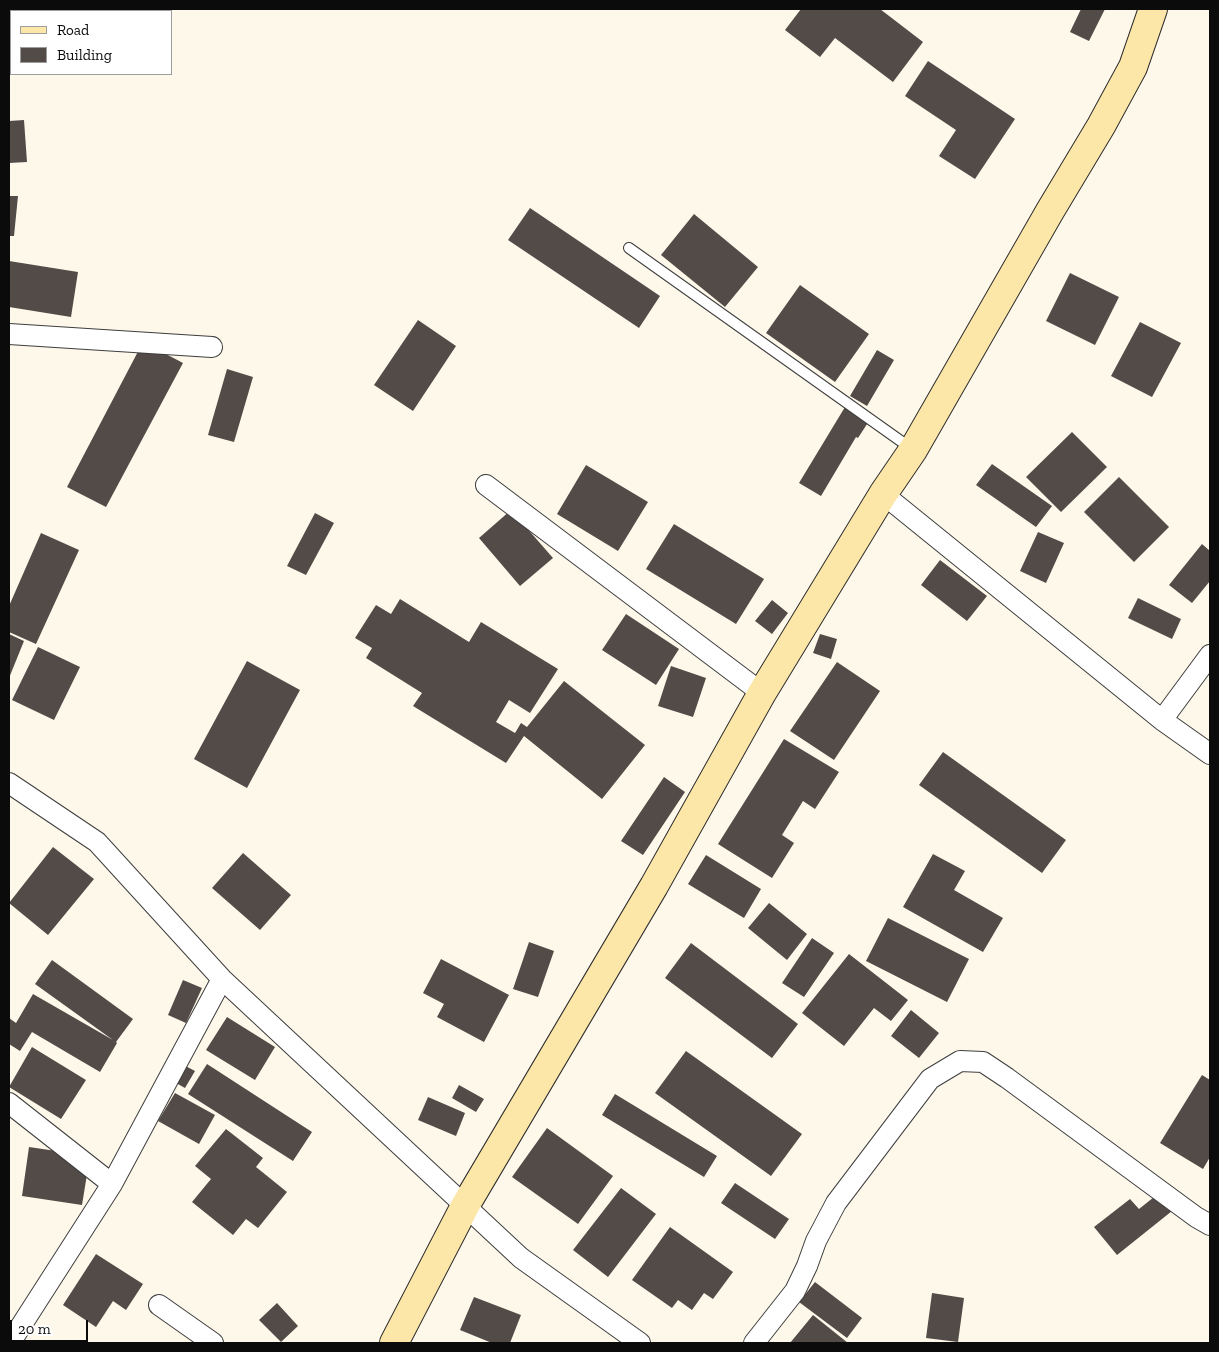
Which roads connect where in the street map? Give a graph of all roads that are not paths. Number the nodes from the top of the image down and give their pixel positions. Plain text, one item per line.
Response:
1 (1153, 9) edge
2 (630, 248) dead end
3 (9, 334) edge
4 (212, 347) dead end
5 (913, 450) junction
6 (486, 485) dead end
7 (884, 494) junction
8 (1210, 655) edge
9 (762, 693) junction
10 (1162, 720) junction
11 (1210, 754) edge
12 (9, 782) edge
13 (222, 979) junction
14 (9, 1103) edge
15 (112, 1184) junction
16 (465, 1206) junction
17 (1210, 1225) edge
18 (159, 1305) dead end
19 (10, 1343) edge
20 (213, 1343) edge
21 (394, 1343) edge
22 (640, 1343) edge
23 (754, 1343) edge

1 - 5 street
2 - 5 lane
3 - 4 street
5 - 7 street
6 - 9 street
7 - 9 street
7 - 10 street
8 - 10 street
9 - 16 street
10 - 11 street
12 - 13 street
13 - 15 street
13 - 16 street
14 - 15 street
15 - 19 street
16 - 21 street
16 - 22 street
17 - 23 street
18 - 20 street

